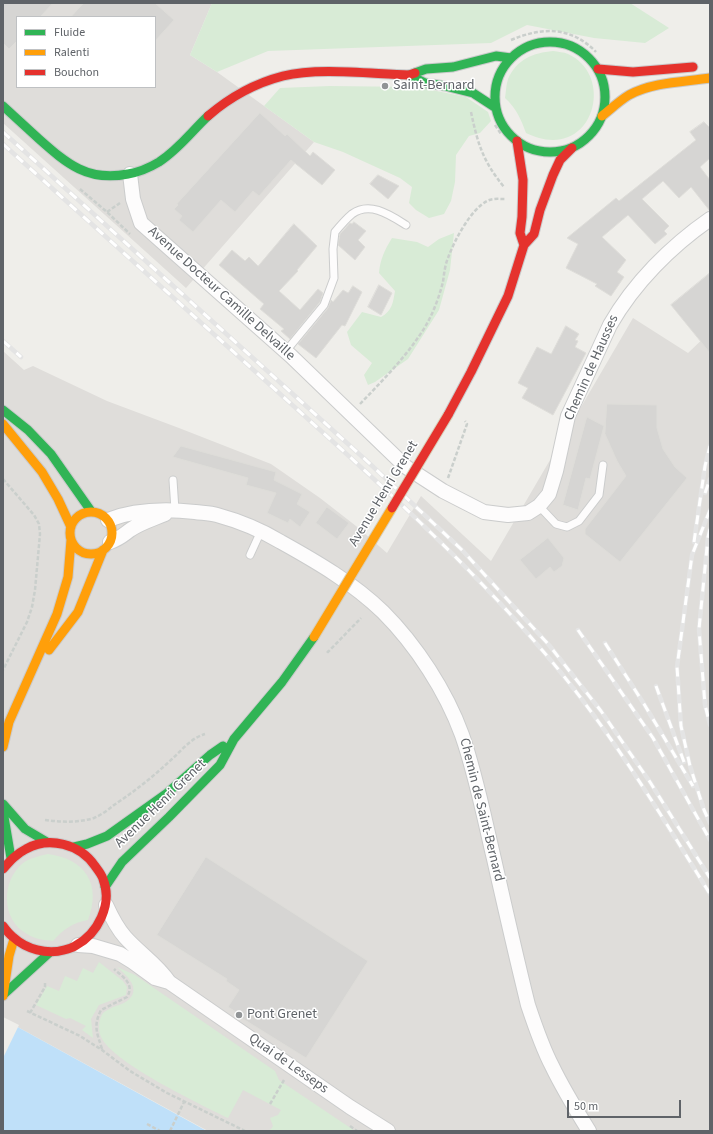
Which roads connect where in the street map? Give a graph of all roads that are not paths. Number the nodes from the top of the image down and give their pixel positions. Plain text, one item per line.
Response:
1 (511, 58) junction
2 (702, 66) dead end
3 (598, 70) junction
4 (409, 75) junction
5 (710, 78) edge
6 (3, 106) edge
7 (496, 108) junction
8 (602, 116) junction
9 (517, 141) junction
10 (572, 148) junction
11 (130, 174) junction
12 (710, 219) edge
13 (406, 225) dead end
14 (524, 245) junction
15 (286, 351) junction
16 (3, 410) edge
17 (3, 424) edge
18 (603, 465) dead end
19 (173, 480) dead end
20 (539, 506) junction
21 (175, 510) junction
22 (91, 511) junction
23 (108, 520) junction
24 (71, 527) junction
25 (261, 531) junction
26 (71, 540) junction
27 (107, 546) junction
28 (250, 555) dead end
29 (29, 678) junction
30 (234, 739) junction
31 (3, 747) edge
32 (3, 804) edge
33 (3, 812) edge
34 (47, 842) junction
35 (74, 847) junction
36 (12, 858) junction
37 (3, 870) edge
38 (105, 887) junction
39 (106, 906) junction
40 (3, 926) edge
41 (14, 939) junction
42 (78, 945) junction
43 (49, 953) junction
44 (169, 982) junction
45 (3, 996) edge
46 (388, 1131) edge
47 (590, 1131) edge

1 - 3 main road
1 - 4 main road
1 - 7 main road
2 - 3 main road
3 - 8 main road
4 - 7 main road
4 - 11 main road
5 - 8 main road
6 - 11 main road
7 - 9 main road
8 - 10 main road
9 - 10 main road
9 - 14 main road, Avenue Henri Grenet
10 - 14 main road, Avenue Henri Grenet
11 - 15 street, Avenue Docteur Camille Delvaille
12 - 20 street, Chemin de Hausses
13 - 15 lane
14 - 30 main road, Avenue Henri Grenet, bridge
15 - 20 street, Avenue Docteur Camille Delvaille
16 - 22 main road
17 - 24 main road
18 - 20 lane
19 - 21 lane
21 - 23 street, Chemin de Saint-Bernard
21 - 25 street, Chemin de Saint-Bernard
21 - 27 street, Chemin de Saint-Bernard
22 - 23 main road
22 - 24 main road
23 - 27 main road
24 - 26 main road
25 - 28 lane
25 - 47 street, Chemin de Saint-Bernard
26 - 27 main road
26 - 29 main road
27 - 29 main road
29 - 31 main road
30 - 35 main road, Avenue Henri Grenet
30 - 38 main road, Avenue Henri Grenet
32 - 34 main road
33 - 36 main road
34 - 35 main road
34 - 36 main road
35 - 38 main road
36 - 37 main road
38 - 39 main road
39 - 42 main road
39 - 44 street, Quai de Lesseps
40 - 41 main road
41 - 43 main road
41 - 45 main road
42 - 43 main road
42 - 44 street, Quai de Lesseps
43 - 45 main road
44 - 46 street, Quai de Lesseps

